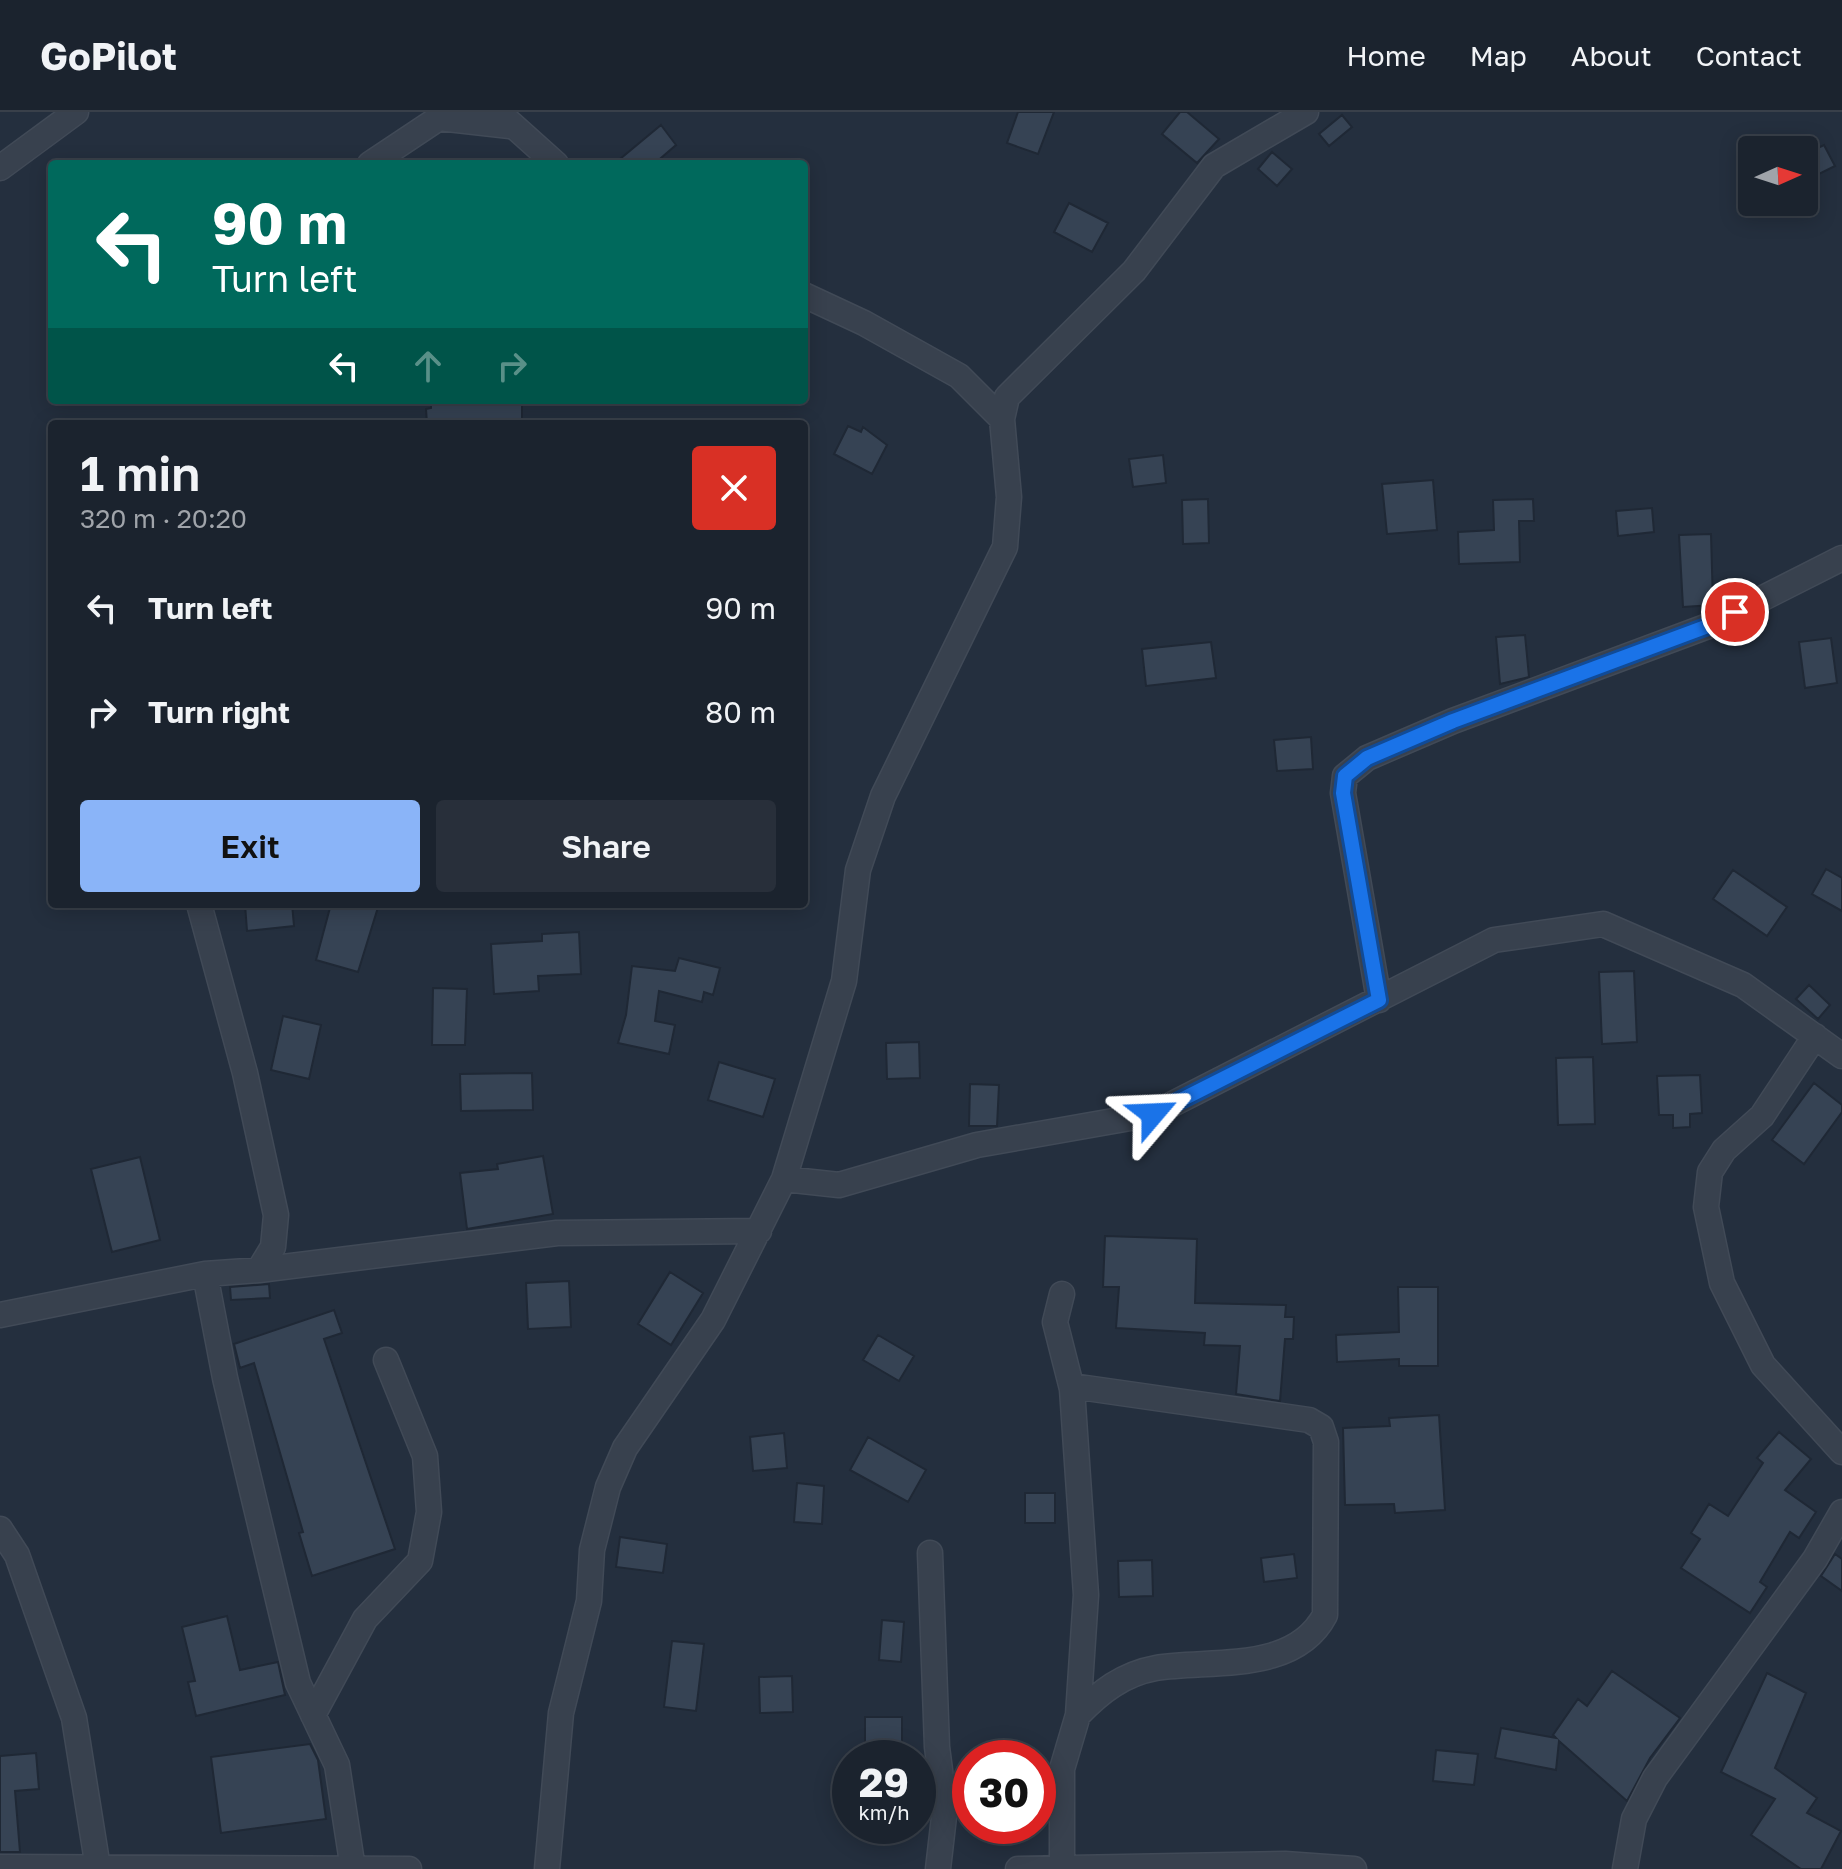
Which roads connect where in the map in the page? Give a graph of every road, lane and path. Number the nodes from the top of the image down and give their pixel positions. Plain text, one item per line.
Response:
1 (76, 112) edge
2 (1306, 112) edge
3 (439, 115) edge
4 (504, 119) edge
5 (376, 160) edge
6 (551, 160) edge
7 (0, 168) edge
8 (808, 297) edge
9 (1002, 419) junction
10 (1842, 558) edge
11 (200, 908) edge
12 (1379, 1000) junction
13 (1815, 1036) junction
14 (1842, 1056) edge
15 (784, 1179) junction
16 (759, 1231) junction
17 (259, 1270) junction
18 (205, 1274) junction
19 (1062, 1294) dead end
20 (0, 1315) edge
21 (386, 1360) dead end
22 (1072, 1386) junction
23 (1842, 1452) edge
24 (1842, 1512) edge
25 (0, 1529) edge
26 (930, 1553) dead end
27 (313, 1715) junction
28 (1078, 1715) junction
29 (0, 1867) edge
30 (98, 1868) edge
31 (1062, 1868) edge
32 (353, 1869) edge
33 (377, 1869) edge
34 (409, 1869) edge
35 (531, 1869) edge
36 (547, 1869) edge
37 (938, 1869) edge
38 (1018, 1869) edge
39 (1354, 1869) edge
40 (1625, 1869) edge

1 - 7 street
2 - 9 street
3 - 4 street
3 - 5 street
4 - 6 street
8 - 9 street
9 - 15 street
10 - 12 street
11 - 17 street
12 - 13 street
12 - 15 street
13 - 14 street
13 - 23 street
15 - 16 street
16 - 17 street
16 - 36 street
17 - 18 street
18 - 20 street
18 - 27 street
19 - 22 street
21 - 27 street
22 - 28 street
22 - 28 street
24 - 40 street
25 - 30 street
26 - 37 street
27 - 32 street
28 - 31 street
29 - 30 street
30 - 32 street
31 - 38 street
31 - 39 street
32 - 33 street
33 - 34 street
35 - 36 street

